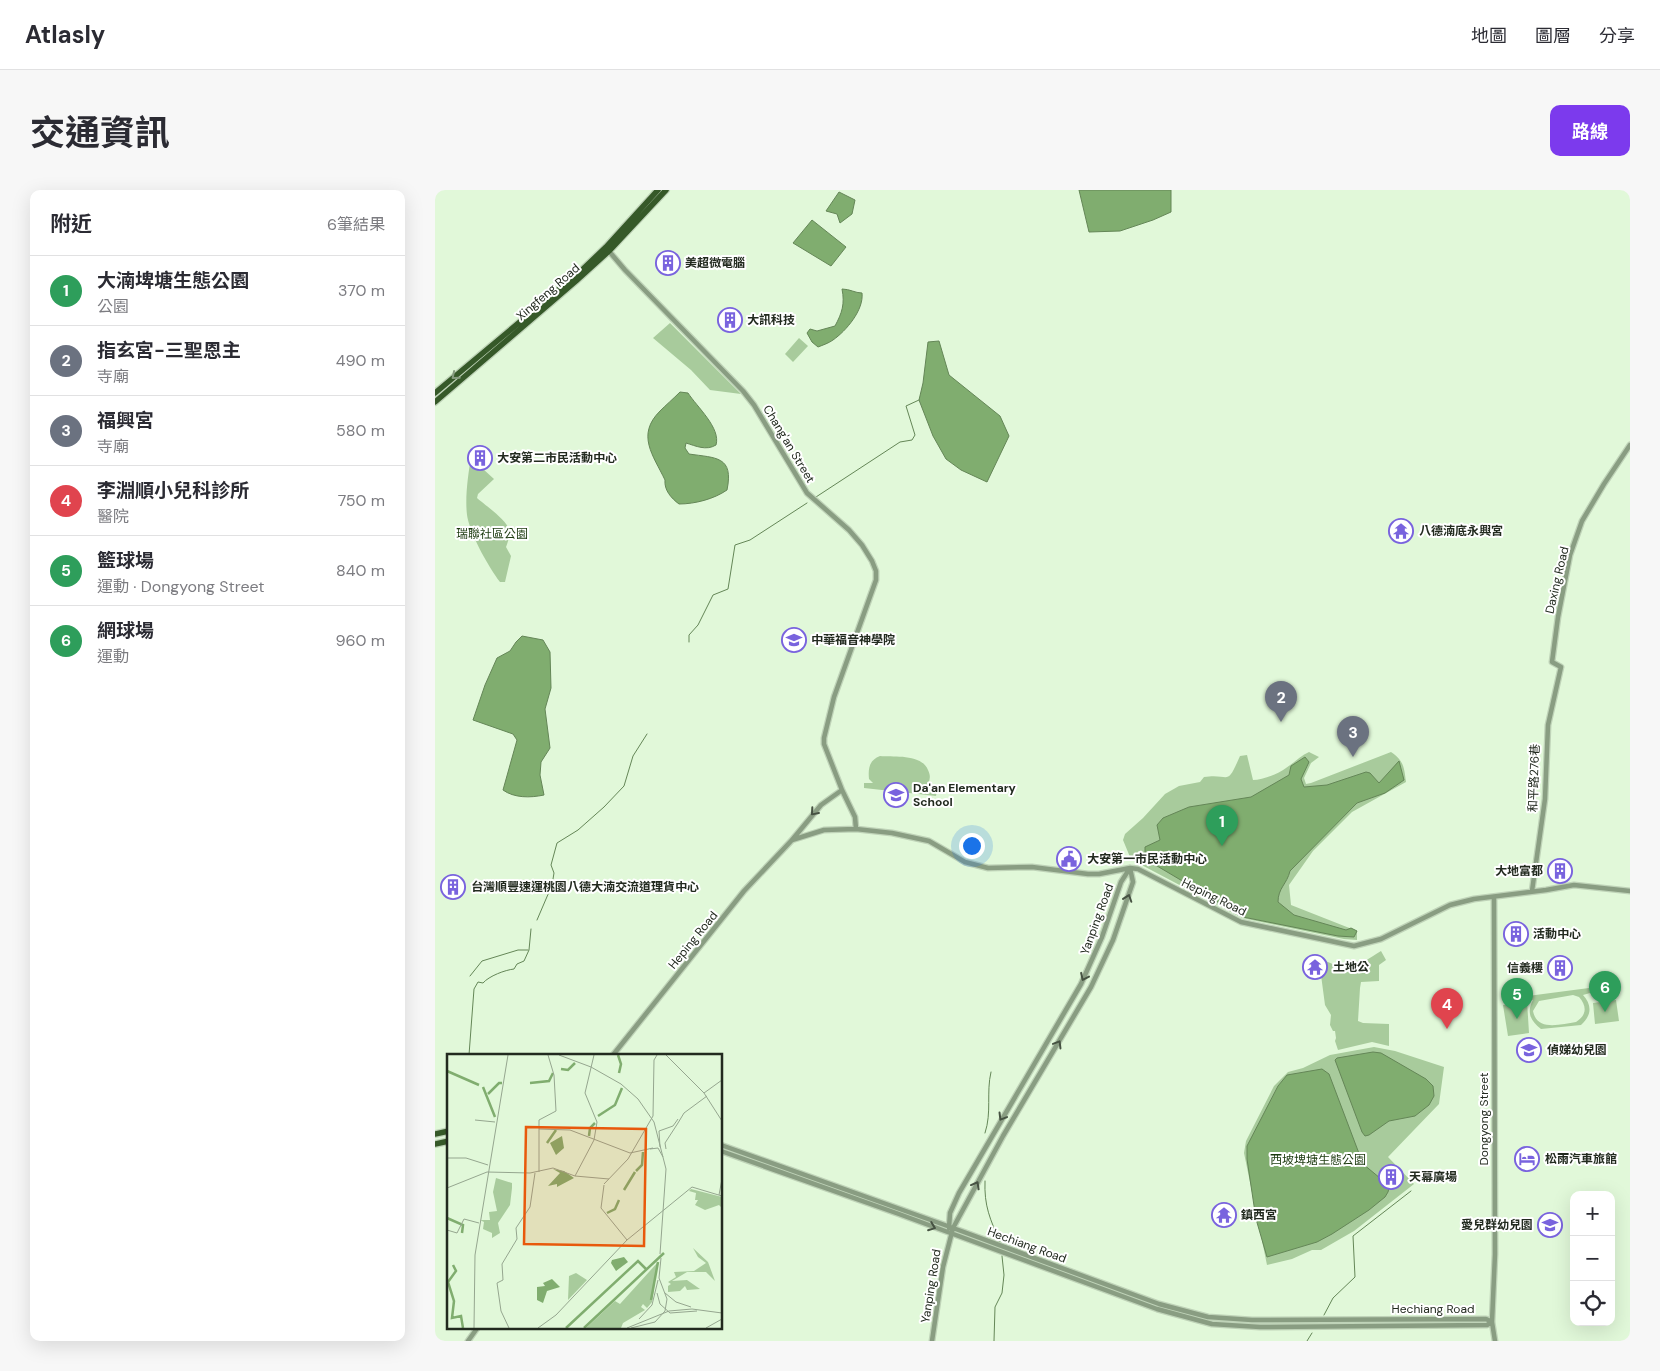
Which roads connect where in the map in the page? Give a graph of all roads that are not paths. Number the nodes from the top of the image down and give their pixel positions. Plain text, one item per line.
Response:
1 (658, 190) edge
2 (666, 190) edge
3 (607, 249) junction
4 (435, 393) edge
5 (435, 402) edge
6 (1630, 445) edge
7 (1561, 667) joint
8 (842, 790) junction
9 (857, 829) junction
10 (792, 840) junction
11 (1130, 868) junction
12 (1532, 891) junction
13 (1630, 891) edge
14 (1494, 897) junction
15 (614, 1054) edge
16 (723, 1146) edge
17 (723, 1152) edge
18 (950, 1227) junction
19 (951, 1234) junction
20 (1028, 1260) junction
21 (1492, 1322) junction
22 (477, 1328) edge
23 (468, 1341) edge
24 (933, 1341) edge
25 (1495, 1341) edge

1 - 3 main road, Xingfeng Road
2 - 3 main road, Xingfeng Road
3 -> 4 main road, Xingfeng Road
3 - 5 main road, Xingfeng Road
3 - 8 street, Chang'an Street
6 - 7 street, Daxing Road
7 - 12 street, 和平路276巷
8 - 9 street, Chang'an Street
8 -> 10 street, Heping Road
9 - 10 street, Heping Road
9 - 11 street, Heping Road
10 - 15 street, Heping Road
11 - 14 street, Heping Road
11 -> 18 street, Yanping Road
18 -> 11 street, Yanping Road
12 - 13 street, Heping Road
12 - 14 street, Heping Road
14 - 21 street, Dongyong Street
16 - 18 street, Hechiang Road
17 -> 19 street, Hechiang Road
18 - 19 street, Yanping Road
18 - 20 street, Hechiang Road
19 - 20 street, Hechiang Road
19 - 24 street, Yanping Road
20 - 21 street, Hechiang Road
21 - 25 street, Dongyong Street
22 - 23 street

